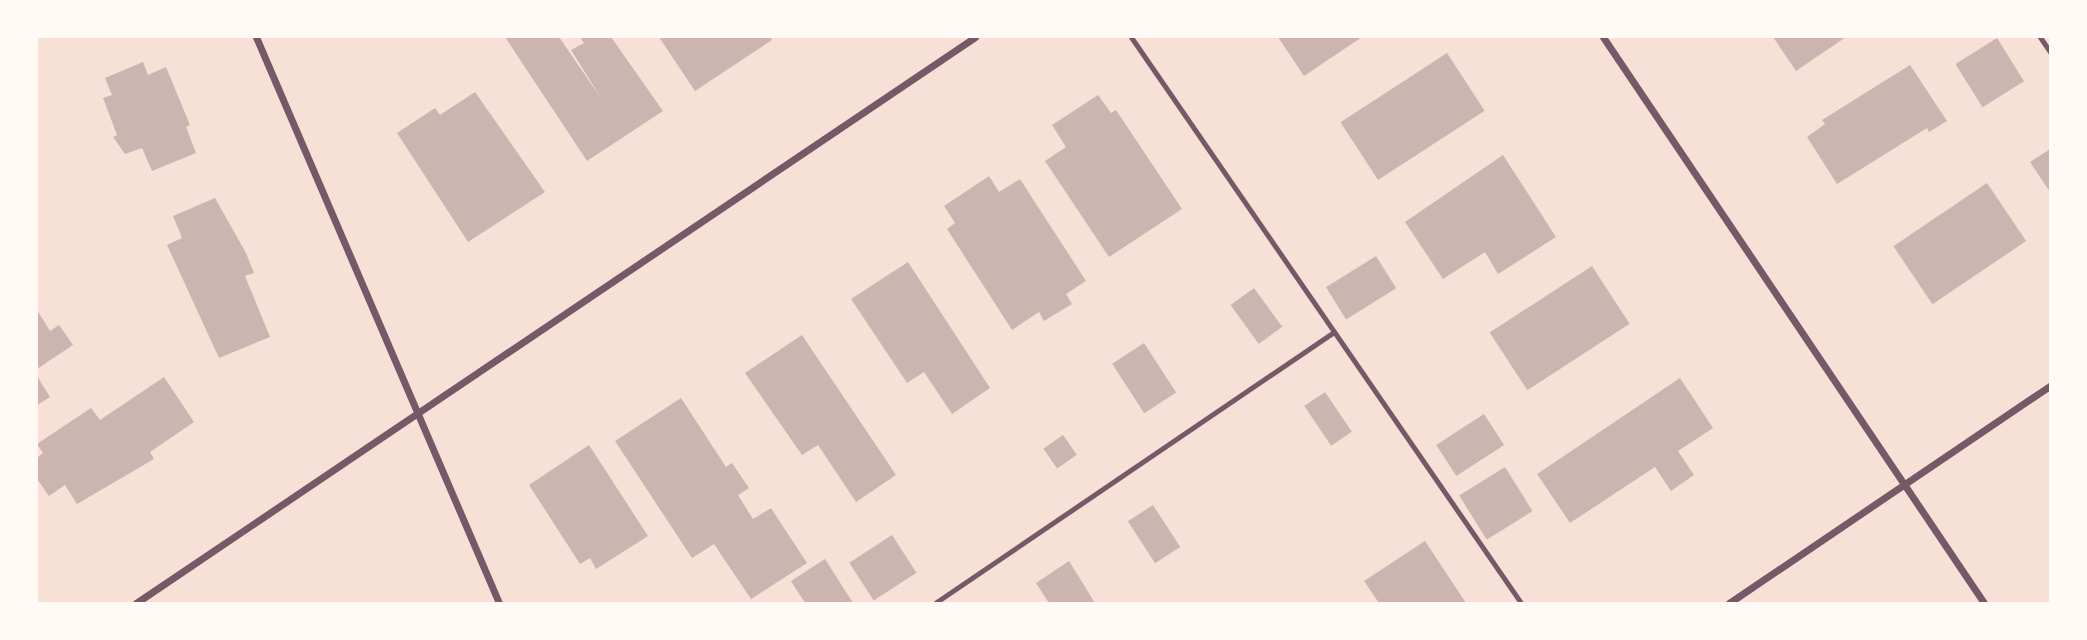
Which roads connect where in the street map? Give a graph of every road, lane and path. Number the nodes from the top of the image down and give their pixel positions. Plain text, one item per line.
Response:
1 (256, 37) edge
2 (975, 37) edge
3 (1131, 37) edge
4 (1603, 37) edge
5 (2040, 37) edge
6 (2050, 52) edge
7 (1334, 332) junction
8 (2050, 386) edge
9 (417, 412) junction
10 (1904, 485) junction
11 (136, 603) edge
12 (499, 603) edge
13 (936, 603) edge
14 (1521, 603) edge
15 (1729, 603) edge
16 (1984, 603) edge

1 - 9 street
2 - 9 street
3 - 7 lane
4 - 10 street
5 - 6 lane
7 - 13 lane
7 - 14 lane
8 - 10 street
9 - 11 street
9 - 12 street
10 - 15 street
10 - 16 street

